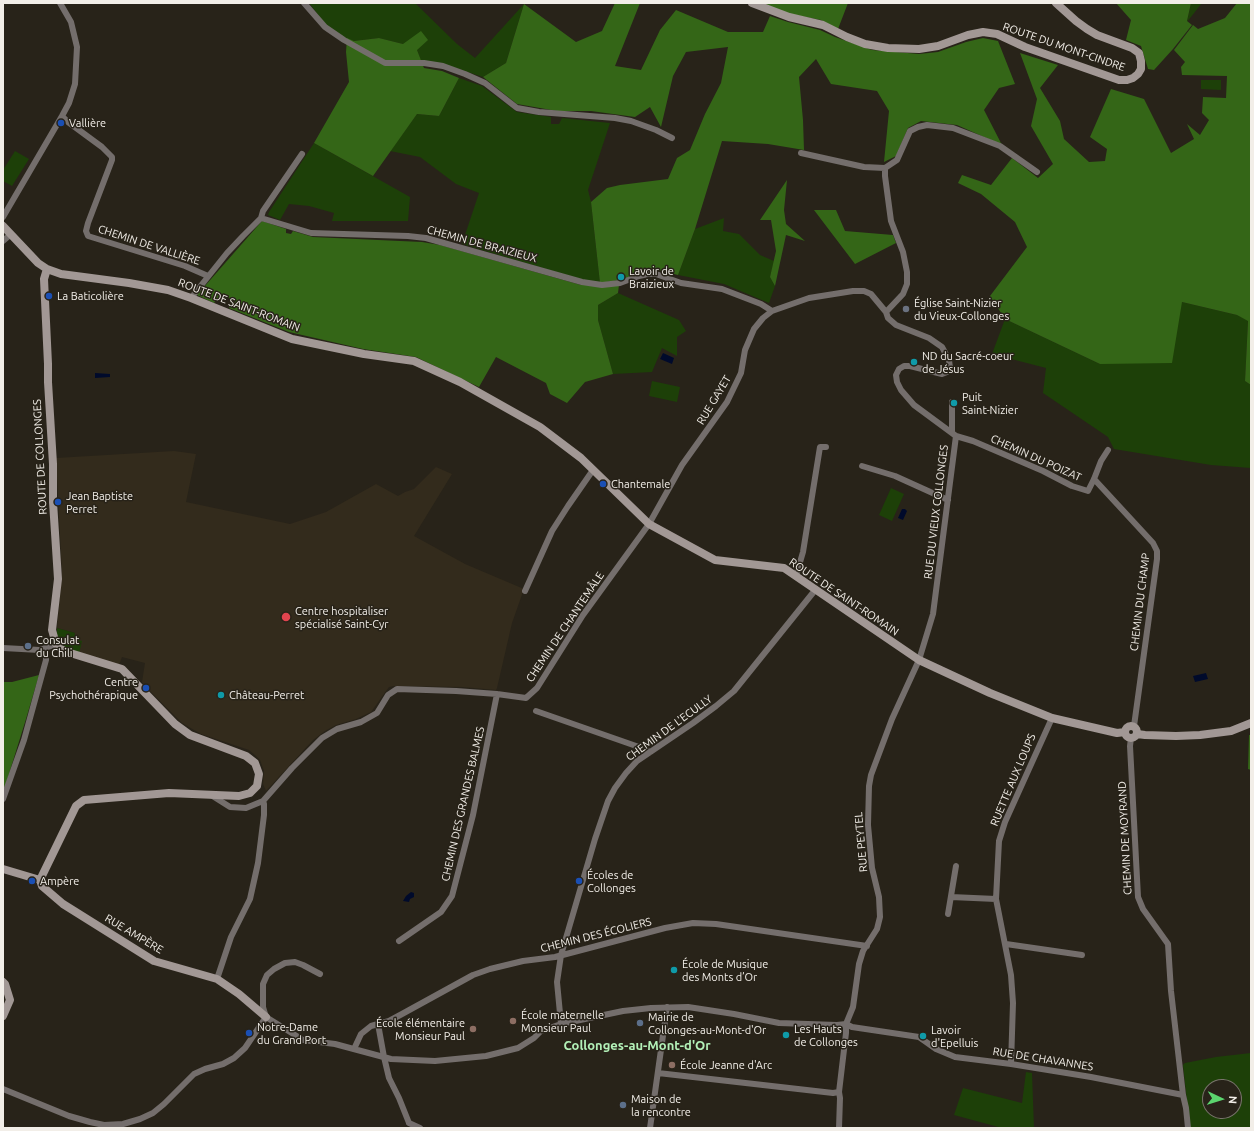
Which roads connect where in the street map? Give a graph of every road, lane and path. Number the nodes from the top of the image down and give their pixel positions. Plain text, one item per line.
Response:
1 (60, 3) edge
2 (304, 3) edge
3 (752, 3) edge
4 (1056, 3) edge
5 (62, 116) junction
6 (672, 138) dead end
7 (801, 152) dead end
8 (302, 154) dead end
9 (885, 168) junction
10 (1037, 172) dead end
11 (3, 217) edge
12 (261, 218) junction
13 (3, 226) edge
14 (11, 234) junction
15 (3, 240) edge
16 (47, 269) junction
17 (208, 276) junction
18 (191, 298) junction
19 (772, 312) junction
20 (886, 312) junction
21 (952, 402) dead end
22 (954, 434) junction
23 (826, 447) dead end
24 (1108, 450) dead end
25 (862, 466) dead end
26 (593, 470) junction
27 (1094, 479) junction
28 (948, 500) junction
29 (649, 524) junction
30 (796, 576) junction
31 (816, 589) junction
32 (525, 591) dead end
33 (56, 644) junction
34 (3, 648) edge
35 (46, 649) junction
36 (919, 660) junction
37 (497, 694) junction
38 (536, 711) dead end
39 (1052, 718) junction
40 (1251, 724) edge
41 (1134, 726) junction
42 (1125, 732) junction
43 (1134, 736) junction
44 (650, 752) junction
45 (212, 795) junction
46 (3, 799) edge
47 (263, 801) junction
48 (956, 866) dead end
49 (3, 869) edge
50 (40, 880) junction
51 (951, 897) junction
52 (996, 899) junction
53 (948, 914) dead end
54 (399, 941) dead end
55 (1006, 944) junction
56 (867, 946) junction
57 (562, 955) junction
58 (1082, 955) dead end
59 (320, 974) dead end
60 (217, 980) junction
61 (3, 982) edge
62 (667, 1007) junction
63 (3, 1016) edge
64 (266, 1017) junction
65 (378, 1024) junction
66 (562, 1024) junction
67 (846, 1024) junction
68 (354, 1049) junction
69 (384, 1057) junction
70 (1011, 1064) junction
71 (658, 1072) junction
72 (3, 1089) edge
73 (839, 1092) junction
74 (1183, 1096) junction
75 (104, 1126) edge
76 (409, 1126) edge
77 (420, 1128) edge
78 (650, 1128) edge
79 (839, 1128) edge
80 (1188, 1128) edge

1 - 5 street
2 - 6 street
3 - 4 street, ROUTE DU MONT-CINDRE
5 - 11 street
5 - 17 street, CHEMIN DE VALLIÈRE
7 - 9 street
8 - 12 street
9 - 10 street
9 - 20 street
12 - 17 street
12 - 19 street, CHEMIN DE BRAIZIEUX
13 - 14 street, ROUTE DE SAINT-ROMAIN
14 - 15 street
14 - 16 street, ROUTE DE SAINT-ROMAIN
16 - 18 street, ROUTE DE SAINT-ROMAIN
16 - 33 street, ROUTE DE COLLONGES
17 - 18 street
18 - 26 street, ROUTE DE SAINT-ROMAIN
19 - 20 street, RUE GAYET
19 - 29 street, RUE GAYET
20 - 22 street, RUE DU VIEUX COLLONGES
21 - 22 street
22 - 27 street, CHEMIN DU POIZAT
22 - 28 street, RUE DU VIEUX COLLONGES
23 - 30 street
24 - 27 street, CHEMIN DU POIZAT
25 - 28 street
26 - 29 street, ROUTE DE SAINT-ROMAIN
26 - 32 street
27 - 41 street, CHEMIN DU CHAMP
28 - 36 street, RUE DU VIEUX COLLONGES
29 - 30 street, ROUTE DE SAINT-ROMAIN
29 - 37 street, CHEMIN DE CHANTEMÂLE
30 - 31 street, ROUTE DE SAINT-ROMAIN
31 - 36 street, ROUTE DE SAINT-ROMAIN
31 - 44 street, CHEMIN DE L'ECULLY
33 - 35 street
33 - 45 street
34 - 35 street
35 - 46 street
36 - 39 street, ROUTE DE SAINT-ROMAIN
36 - 56 street, RUE PEYTEL
37 - 47 street, CHEMIN DE CHANTEMÂLE
37 - 54 street, CHEMIN DES GRANDES BALMES
38 - 44 street
39 - 42 street, ROUTE DE SAINT-ROMAIN
39 - 52 street, RUETTE AUX LOUPS
40 - 43 street
41 - 42 street
41 - 43 street
42 - 43 street
43 - 74 street, CHEMIN DE MOYRAND
44 - 57 street, CHEMIN DE L'ECULLY
45 - 47 street, CHEMIN DE CHANTEMÂLE
45 - 50 street
47 - 60 street
48 - 51 street
49 - 50 street
50 - 60 street, RUE AMPÈRE
51 - 52 street
51 - 53 street
52 - 55 street, RUETTE AUX LOUPS
55 - 58 street
55 - 70 street, RUETTE AUX LOUPS
56 - 57 street, CHEMIN DES ÉCOLIERS
56 - 67 street, RUE PEYTEL
57 - 65 street, CHEMIN DES ÉCOLIERS
57 - 66 street, CHEMIN DE L'ECULLY
59 - 64 street
60 - 64 street, RUE AMPÈRE
61 - 63 street
62 - 66 street, RUE DE CHAVANNES
62 - 67 street, RUE DE CHAVANNES
62 - 71 street
64 - 68 street, RUE DE CHAVANNES
64 - 75 street
65 - 68 street, CHEMIN DES ÉCOLIERS
65 - 69 street
66 - 69 street, RUE DE CHAVANNES
67 - 70 street, RUE DE CHAVANNES
67 - 73 street, RUE PEYTEL
68 - 69 street, RUE DE CHAVANNES
69 - 76 street
70 - 74 street, RUE DE CHAVANNES
71 - 73 street
71 - 78 street
72 - 75 street
73 - 79 street, RUE PEYTEL
74 - 80 street, CHEMIN DE MOYRAND
76 - 77 street

